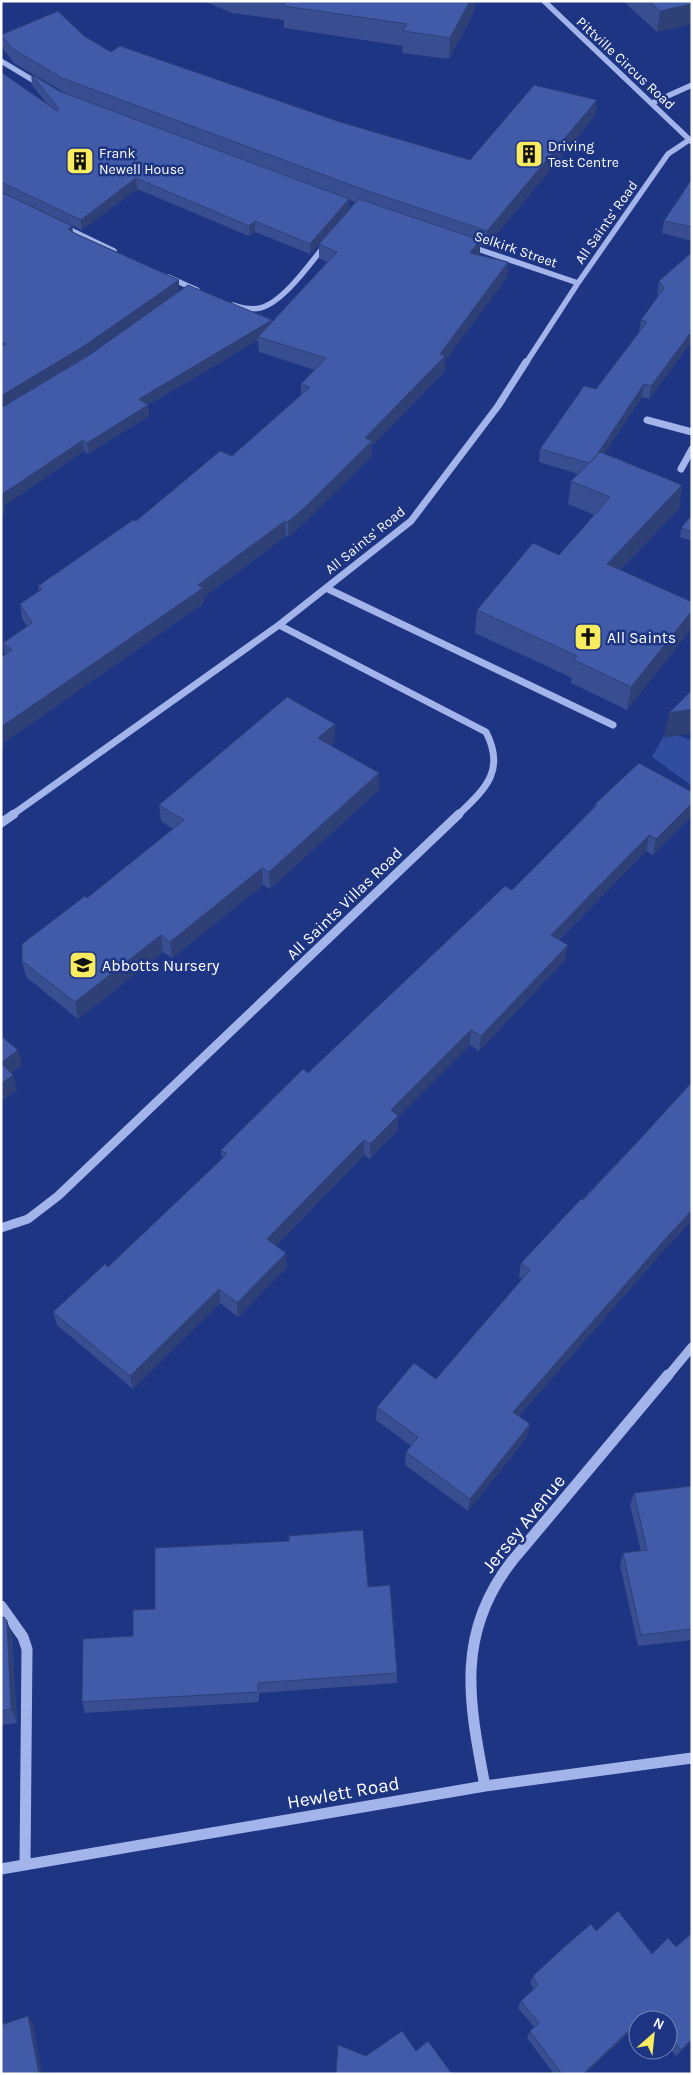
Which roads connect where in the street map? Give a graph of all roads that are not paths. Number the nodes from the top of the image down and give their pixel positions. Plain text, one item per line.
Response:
1 (544, 1) edge
2 (1, 61) edge
3 (692, 85) edge
4 (47, 89) edge
5 (652, 103) junction
6 (690, 141) edge
7 (53, 222) edge
8 (333, 236) edge
9 (458, 242) edge
10 (122, 255) edge
11 (157, 272) edge
12 (578, 283) junction
13 (192, 288) junction
14 (200, 291) edge
15 (184, 294) edge
16 (225, 301) edge
17 (648, 420) dead end
18 (692, 432) edge
19 (692, 449) edge
20 (681, 469) dead end
21 (326, 588) junction
22 (279, 625) junction
23 (613, 724) dead end
24 (1, 824) edge
25 (1, 1228) edge
26 (692, 1348) edge
27 (1, 1606) edge
28 (692, 1758) edge
29 (485, 1786) junction
30 (25, 1865) junction
31 (1, 1869) edge

1 - 5 street, Pittville Circus Road
2 - 4 street
3 - 5 street
5 - 6 street, Pittville Circus Road
6 - 12 street, All Saints' Road
7 - 10 street
8 - 16 street
9 - 12 street, Selkirk Street
11 - 13 street
12 - 21 street, All Saints' Road
13 - 14 street
13 - 15 street
17 - 18 street
19 - 20 street
21 - 22 street, All Saints' Road
21 - 23 street
22 - 24 street, All Saints' Road
22 - 25 street, All Saints Villas Road
26 - 29 street, Jersey Avenue
27 - 30 street
28 - 29 street, Hewlett Road
29 - 30 street, Hewlett Road
30 - 31 street, Hewlett Road

